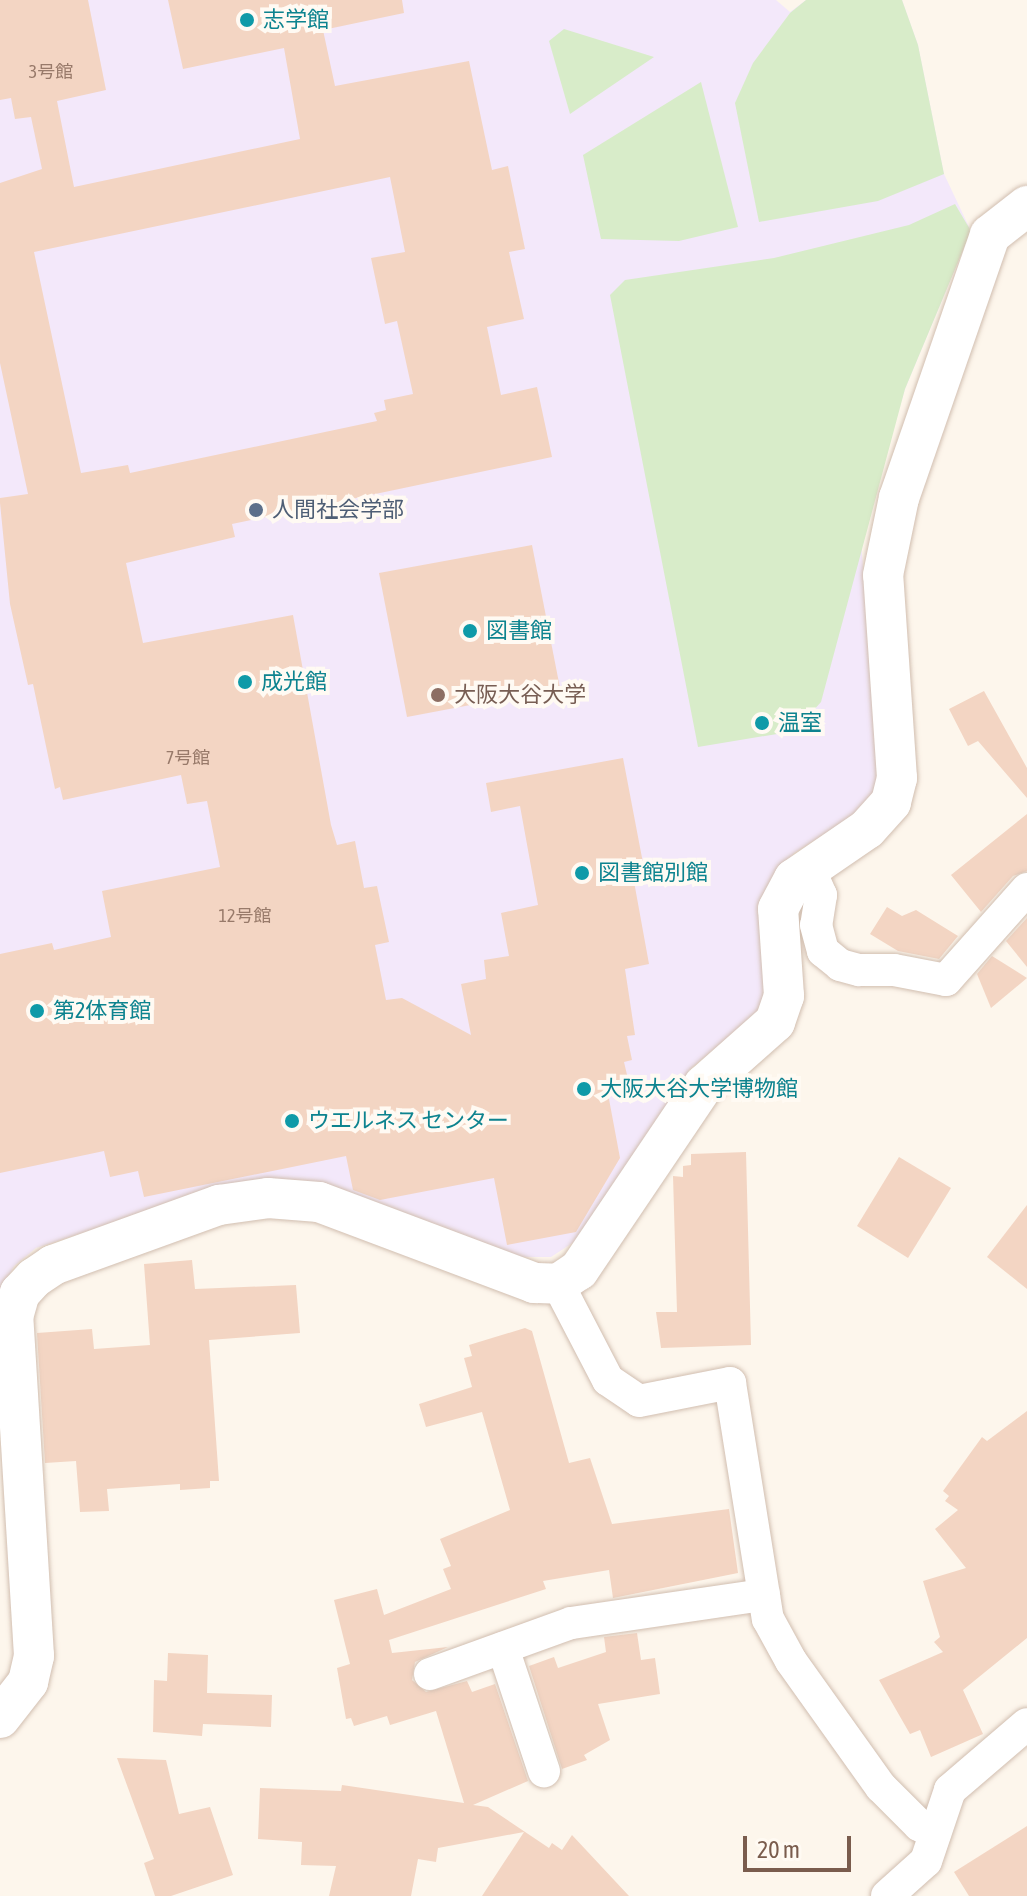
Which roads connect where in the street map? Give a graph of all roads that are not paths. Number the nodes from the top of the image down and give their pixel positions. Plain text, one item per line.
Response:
1 (1027, 206) edge
2 (808, 866) junction
3 (1027, 889) edge
4 (558, 1284) junction
5 (764, 1595) junction
6 (503, 1648) junction
7 (430, 1674) dead end
8 (0, 1718) edge
9 (1027, 1724) edge
10 (544, 1771) dead end
11 (935, 1833) junction
12 (896, 1893) edge

1 - 2 street
2 - 3 street
2 - 4 street
4 - 5 street
4 - 8 street
5 - 6 street
5 - 11 street
6 - 7 street
6 - 10 street
9 - 11 street
11 - 12 street

